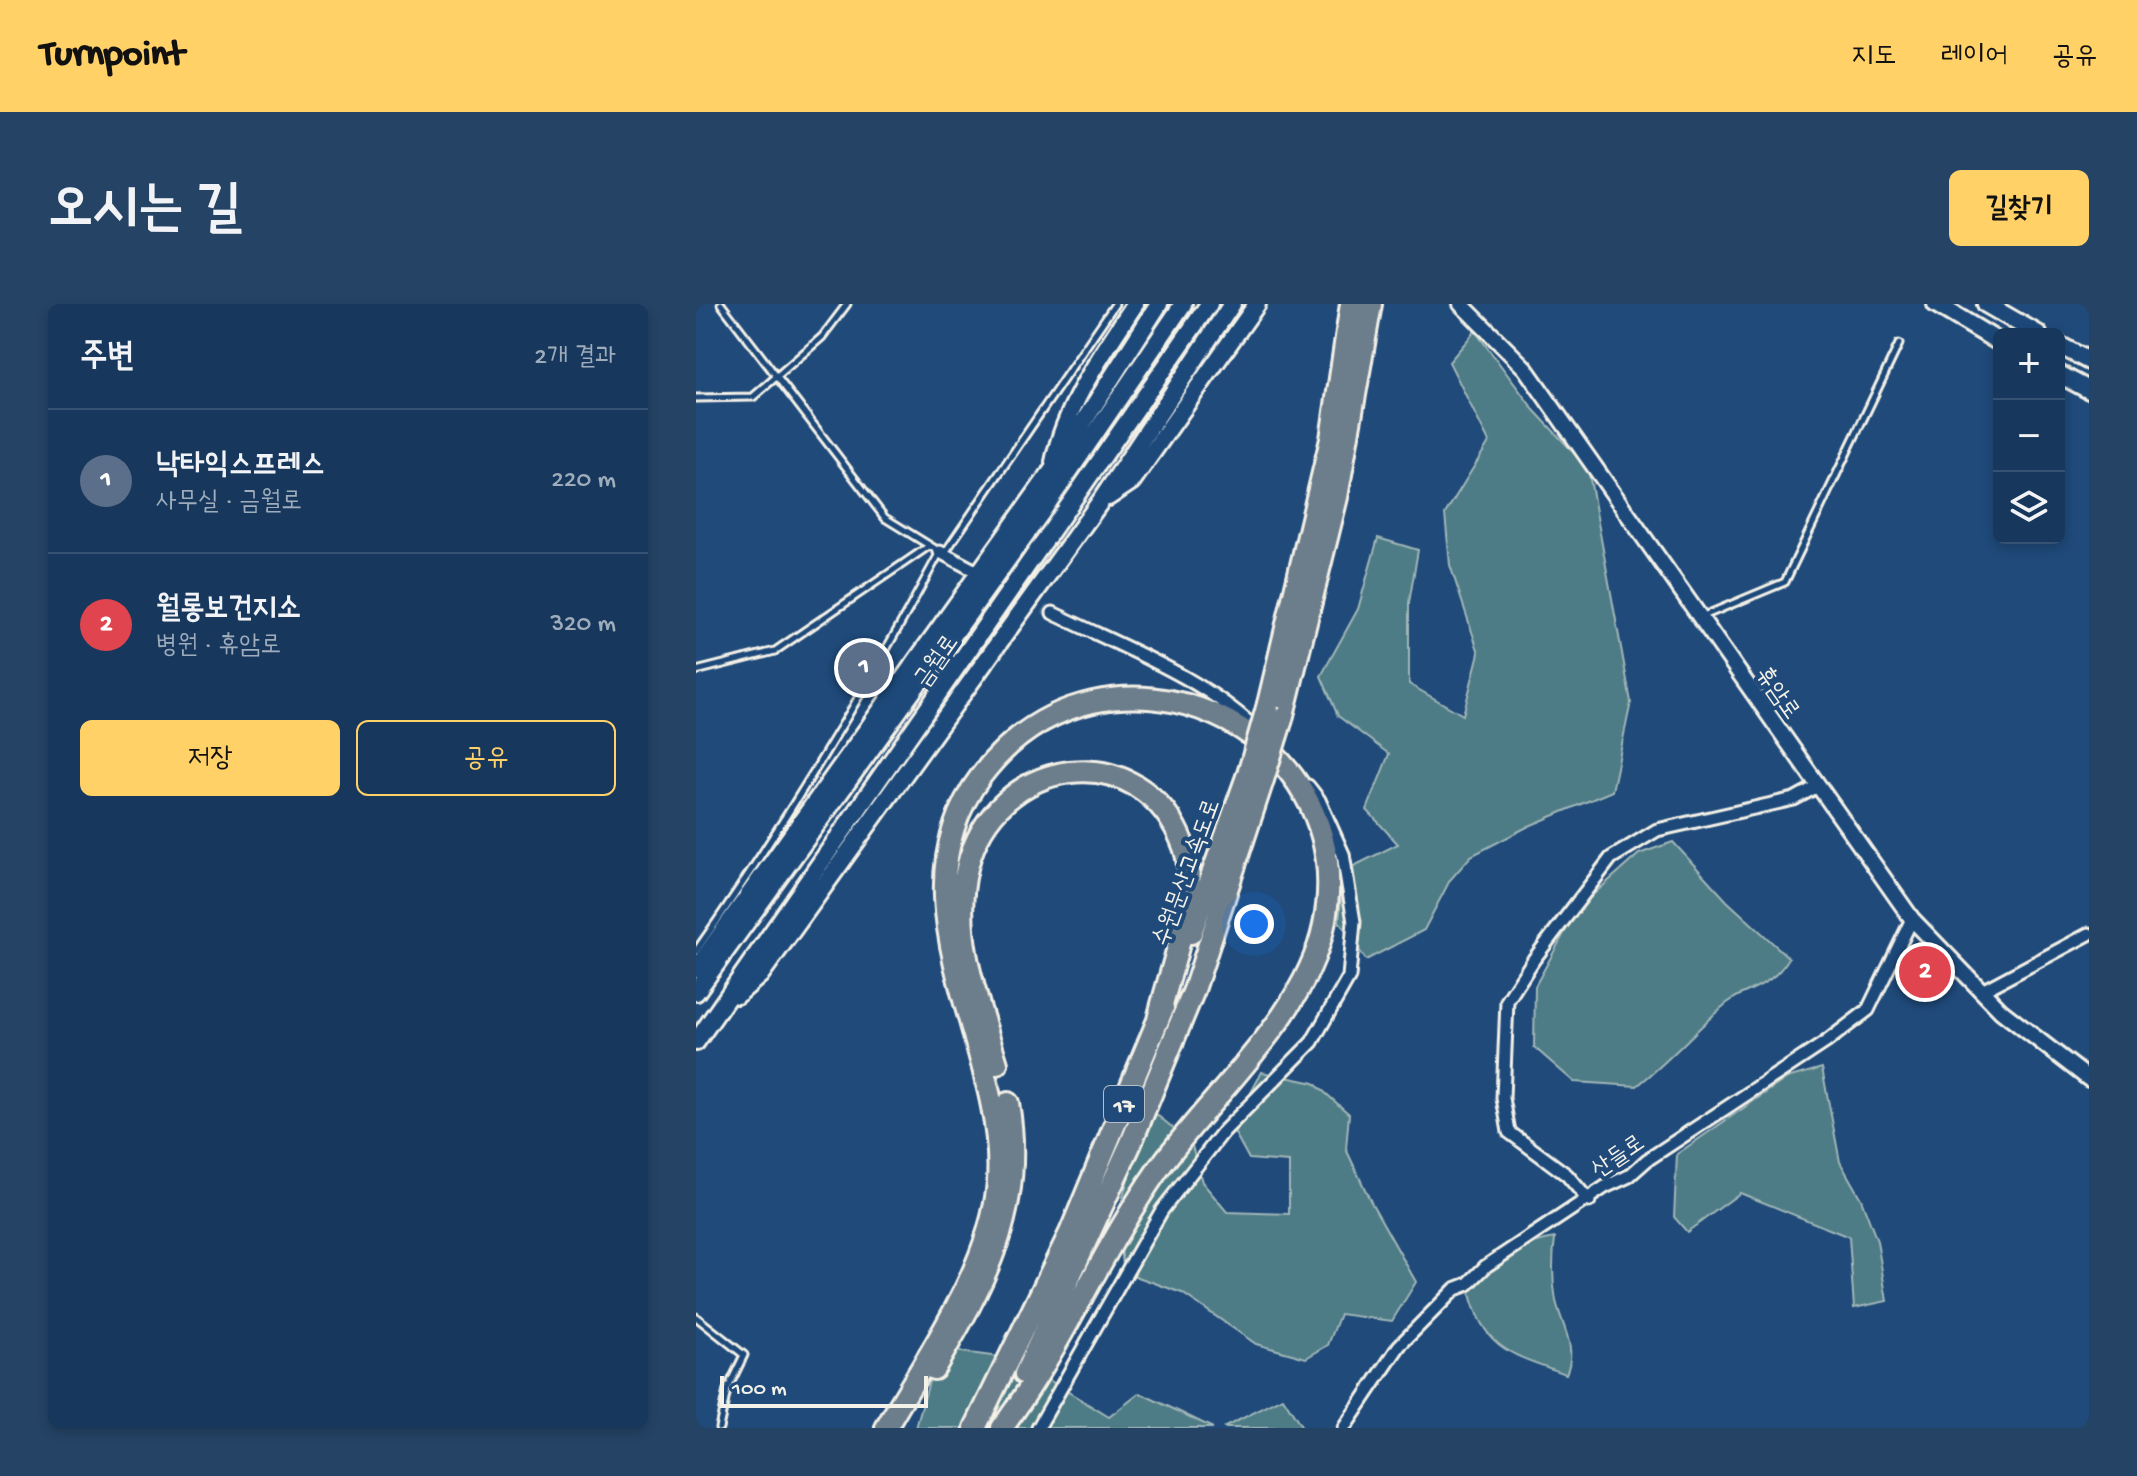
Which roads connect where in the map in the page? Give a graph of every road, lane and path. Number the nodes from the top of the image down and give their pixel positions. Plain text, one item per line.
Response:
1 (721, 304) edge
2 (847, 304) edge
3 (1115, 304) edge
4 (1135, 304) edge
5 (1159, 304) edge
6 (1183, 304) edge
7 (1209, 304) edge
8 (1232, 304) edge
9 (1257, 304) edge
10 (1351, 304) edge
11 (1371, 304) edge
12 (1461, 304) edge
13 (1936, 304) edge
14 (1986, 304) edge
15 (1358, 327) junction
16 (2028, 328) edge
17 (1993, 338) edge
18 (1899, 344) dead end
19 (2065, 348) edge
20 (2089, 361) edge
21 (2065, 377) edge
22 (778, 379) junction
23 (2089, 390) edge
24 (696, 398) edge
25 (1052, 471) junction
26 (1100, 502) junction
27 (937, 550) junction
28 (972, 569) tunnel mouth
29 (1053, 613) tunnel mouth
30 (1700, 617) junction
31 (696, 671) edge
32 (1256, 777) junction
33 (1818, 786) junction
34 (1912, 919) junction
35 (2089, 934) edge
36 (696, 951) edge
37 (696, 969) edge
38 (1982, 991) junction
39 (696, 992) edge
40 (715, 1014) junction
41 (1158, 1020) junction
42 (696, 1042) edge
43 (2089, 1079) edge
44 (1589, 1201) junction
45 (696, 1317) edge
46 (719, 1428) edge
47 (886, 1428) edge
48 (901, 1428) edge
49 (975, 1428) edge
50 (1001, 1428) edge
51 (1038, 1428) edge
52 (1344, 1428) edge

1 - 22 lane
2 - 22 lane
3 - 27 lane
4 - 25 main road
5 - 25 main road
6 - 39 main road, 금월로
7 - 40 main road, 금월로
8 - 26 main road
9 - 26 main road
10 - 15 highway, 수원문산고속도로 / 17
11 - 15 highway, 수원문산고속도로 / 17
12 - 30 street, 휴암로
13 - 17 main road
14 - 16 main road
15 - 32 highway, 수원문산고속도로 / 17, bridge
18 - 30 lane
19 - 20 main road
21 - 23 main road
22 - 24 lane
22 - 27 lane
25 - 37 main road
26 - 40 main road
27 - 28 street
27 - 31 lane
27 - 36 lane
29 - 51 street
30 - 33 street, 휴암로
32 - 41 highway, 수원문산고속도로 / 17
32 - 50 highway, 수원문산고속도로 / 17
33 - 34 street, 휴암로
33 - 44 street
34 - 38 street, 휴암로
34 - 44 street, 산들로
35 - 38 street
38 - 43 street, 휴암로
40 - 42 main road, 금월로
41 - 48 highway
41 - 49 highway, 수원문산고속도로 / 17
44 - 52 street, 산들로
45 - 46 lane
47 - 50 highway

